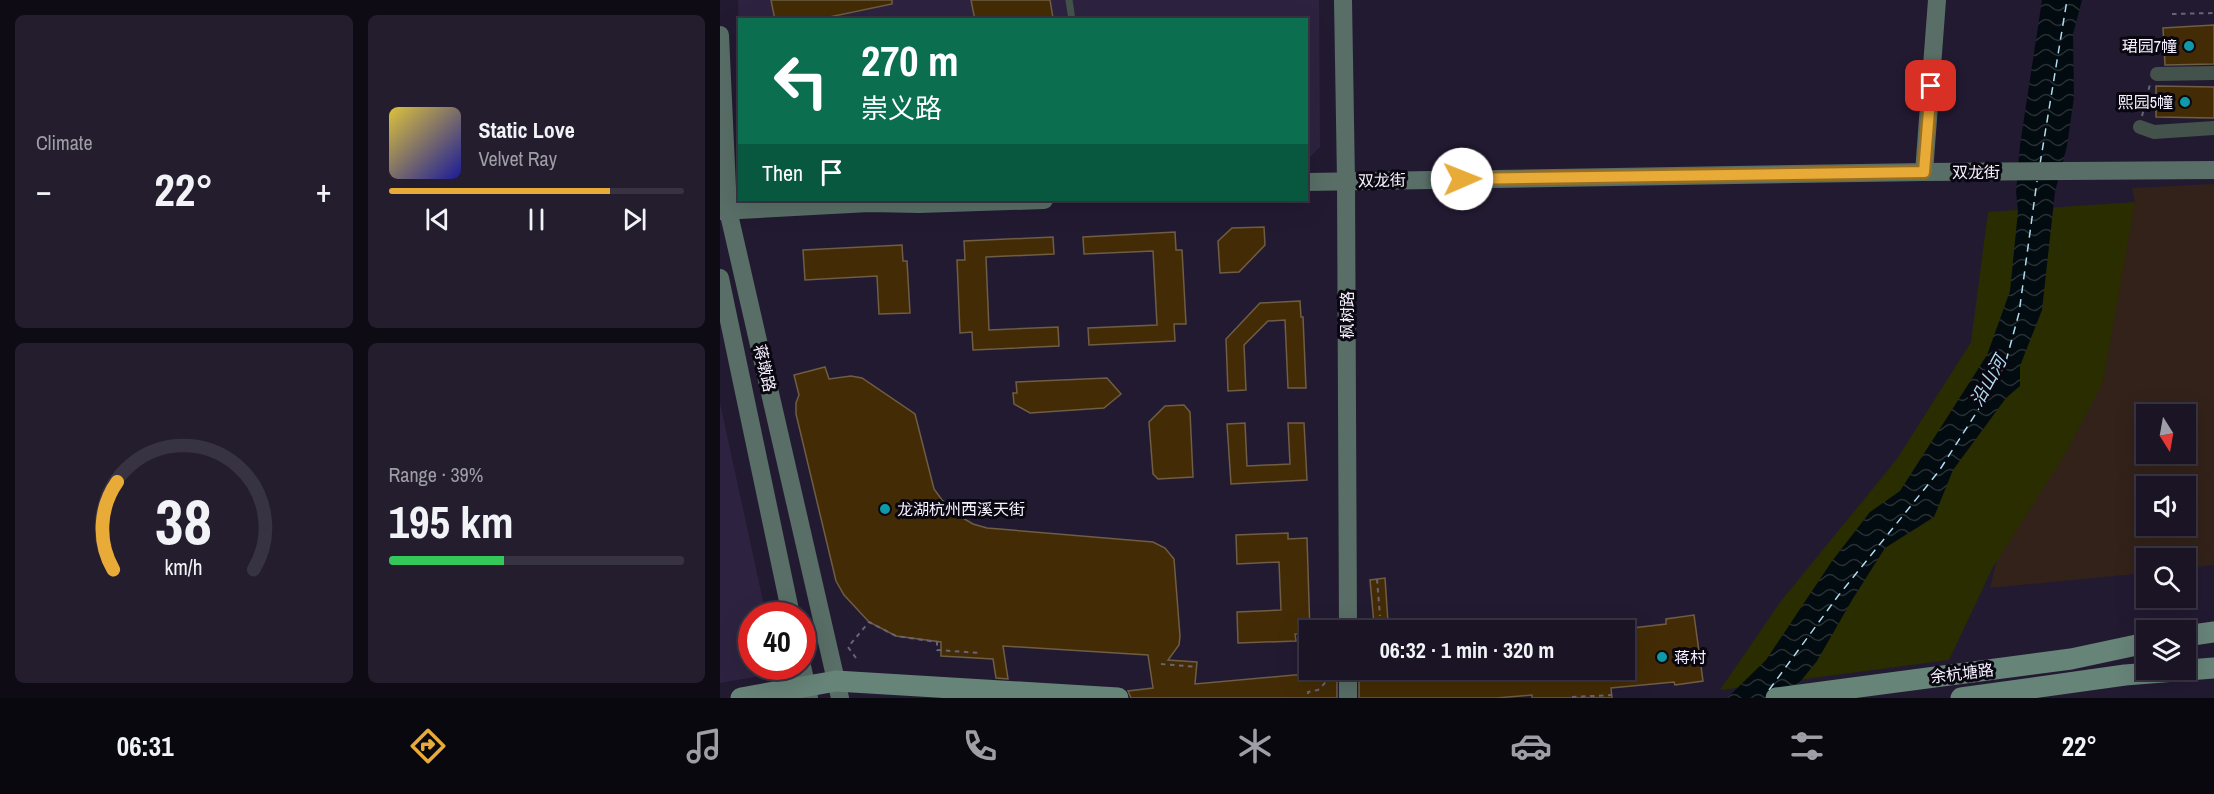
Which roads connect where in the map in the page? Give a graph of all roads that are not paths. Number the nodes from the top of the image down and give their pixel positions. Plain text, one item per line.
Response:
1 (1069, 0) edge
2 (1343, 0) edge
3 (1937, 0) edge
4 (1072, 18) edge
5 (720, 34) edge
6 (2214, 73) edge
7 (2157, 74) road end
8 (2140, 127) road end
9 (2214, 129) edge
10 (2214, 170) edge
11 (1924, 172) junction
12 (1346, 180) junction
13 (1308, 183) edge
14 (1013, 201) edge
15 (724, 211) edge
16 (720, 278) edge
17 (788, 602) edge
18 (1348, 620) edge
19 (2214, 632) edge
20 (2196, 635) edge
21 (2136, 645) edge
22 (2214, 668) edge
23 (1348, 680) edge
24 (806, 683) edge
25 (838, 689) edge
26 (741, 698) edge
27 (1118, 698) edge
28 (1348, 698) edge
29 (1776, 698) edge
30 (1961, 698) edge

1 - 4 lane
2 - 12 street, 枫树路
3 - 11 street
5 - 15 street, 蒋墩路
6 - 7 street
8 - 9 street
10 - 11 street, 双龙街
11 - 12 street, 双龙街
12 - 13 street, 双龙街
12 - 18 street, 枫树路
14 - 15 street
15 - 25 street, 蒋墩路
16 - 17 street, 蒋墩路
19 - 20 main road
21 - 29 main road, 余杭塘路
22 - 30 main road, 余杭塘路
23 - 28 street
24 - 25 main road
24 - 26 main road
25 - 27 main road

